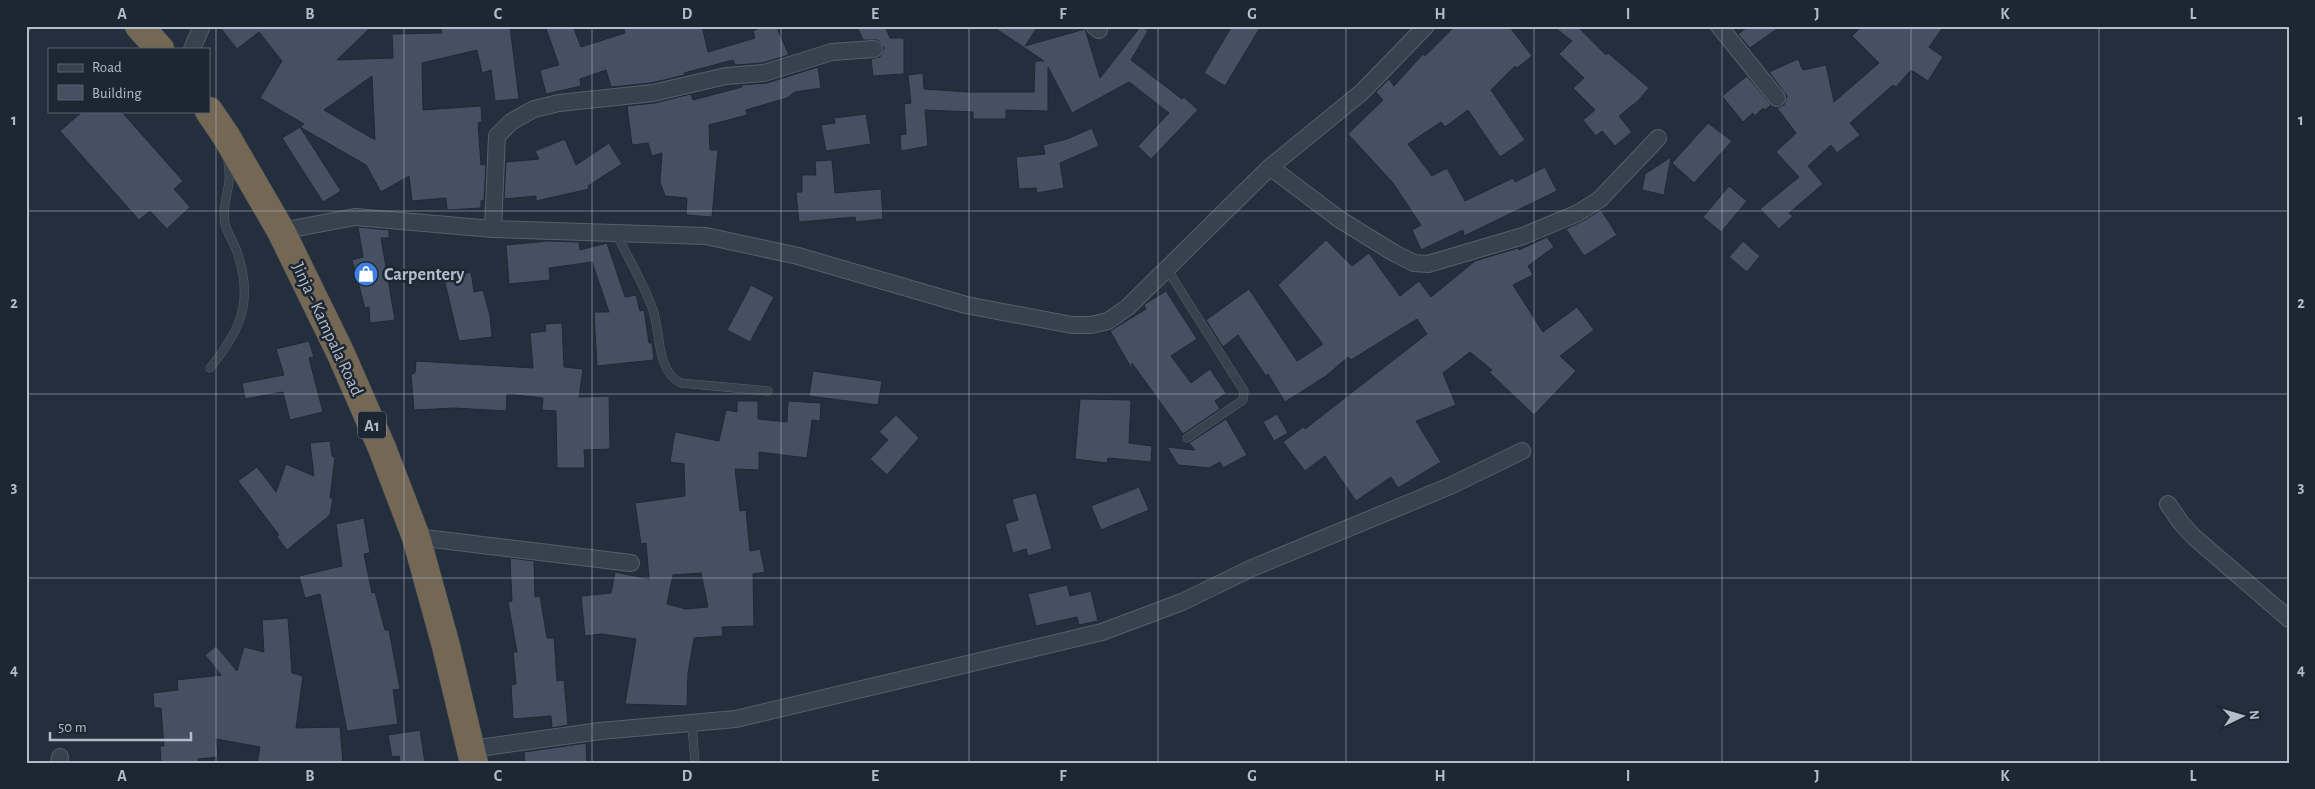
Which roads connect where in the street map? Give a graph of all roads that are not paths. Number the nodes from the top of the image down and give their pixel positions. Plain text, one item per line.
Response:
1 (140, 26) edge
2 (1426, 26) edge
3 (1719, 26) edge
4 (202, 27) edge
5 (159, 48) edge
6 (192, 48) edge
7 (874, 49) dead end
8 (1777, 98) dead end
9 (210, 112) edge
10 (226, 136) junction
11 (1658, 138) dead end
12 (1270, 167) junction
13 (493, 229) junction
14 (281, 231) junction
15 (616, 233) junction
16 (1167, 269) junction
17 (210, 368) dead end
18 (768, 391) dead end
19 (1187, 438) dead end
20 (1522, 451) dead end
21 (2168, 504) dead end
22 (416, 537) junction
23 (631, 563) dead end
24 (2289, 620) edge
25 (692, 724) junction
26 (473, 756) edge
27 (695, 763) edge

1 - 5 highway
2 - 12 street
3 - 8 street
4 - 6 street
7 - 13 street
9 - 10 highway, Jinja - Kampala Road / A1
10 - 14 highway, Jinja - Kampala Road / A1
10 - 17 lane
11 - 12 street
12 - 16 street
13 - 14 street
13 - 15 street
14 - 22 highway, Jinja - Kampala Road / A1
15 - 16 street
15 - 18 lane
16 - 19 lane
20 - 25 street
21 - 24 street
22 - 23 street
22 - 26 highway, Jinja - Kampala Road / A1
25 - 26 street
25 - 27 lane

